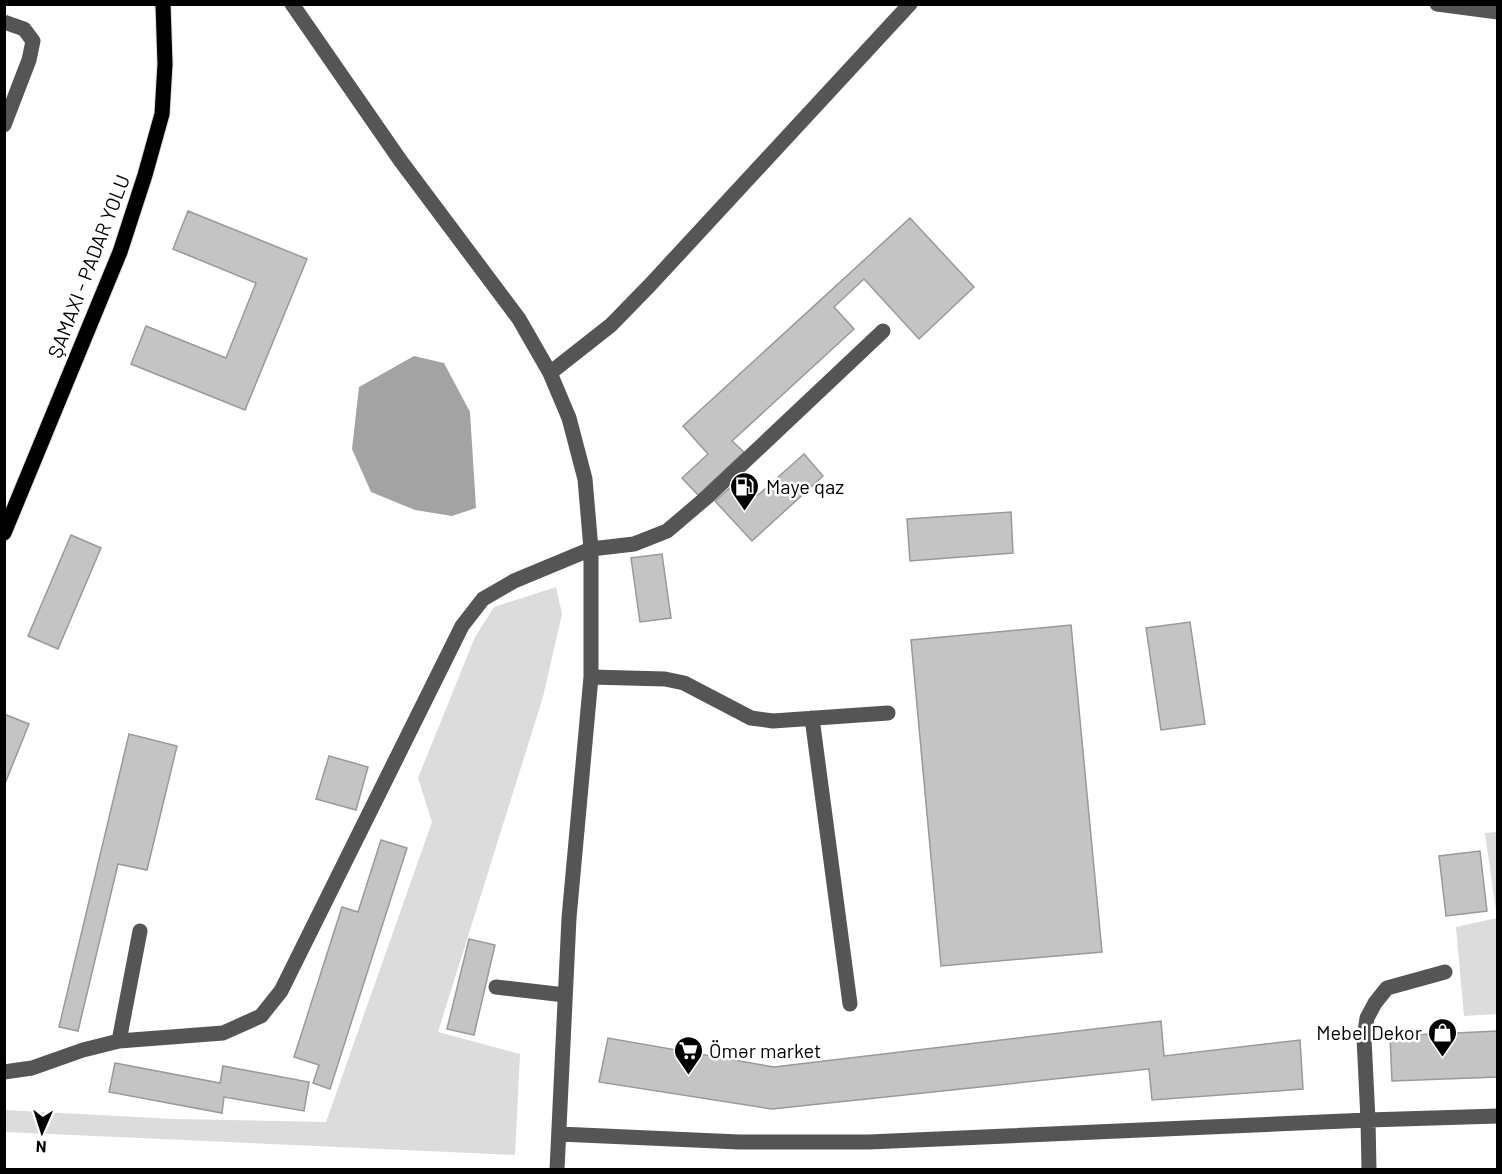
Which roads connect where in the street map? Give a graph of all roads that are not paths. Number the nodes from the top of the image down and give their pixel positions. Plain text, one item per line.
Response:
1 (163, 4) edge
2 (292, 4) edge
3 (910, 4) edge
4 (1437, 4) edge
5 (1497, 12) edge
6 (4, 22) edge
7 (4, 125) edge
8 (883, 331) dead end
9 (550, 373) junction
10 (4, 533) edge
11 (591, 549) junction
12 (591, 677) junction
13 (888, 713) dead end
14 (812, 718) junction
15 (140, 931) dead end
16 (1445, 972) dead end
17 (496, 987) dead end
18 (565, 995) junction
19 (850, 1004) dead end
20 (118, 1041) junction
21 (4, 1072) edge
22 (1497, 1116) edge
23 (1368, 1120) junction
24 (559, 1134) junction
25 (557, 1170) edge
26 (1369, 1170) edge

1 - 10 main road
2 - 9 lane
3 - 9 lane
4 - 5 lane
6 - 7 lane
8 - 11 lane
9 - 11 lane
11 - 12 lane
11 - 20 lane
12 - 14 lane
12 - 18 lane
13 - 14 lane
14 - 19 lane
15 - 20 lane
16 - 23 lane
17 - 18 lane
18 - 24 lane
20 - 21 lane
22 - 23 lane
23 - 24 lane
23 - 26 lane
24 - 25 lane

